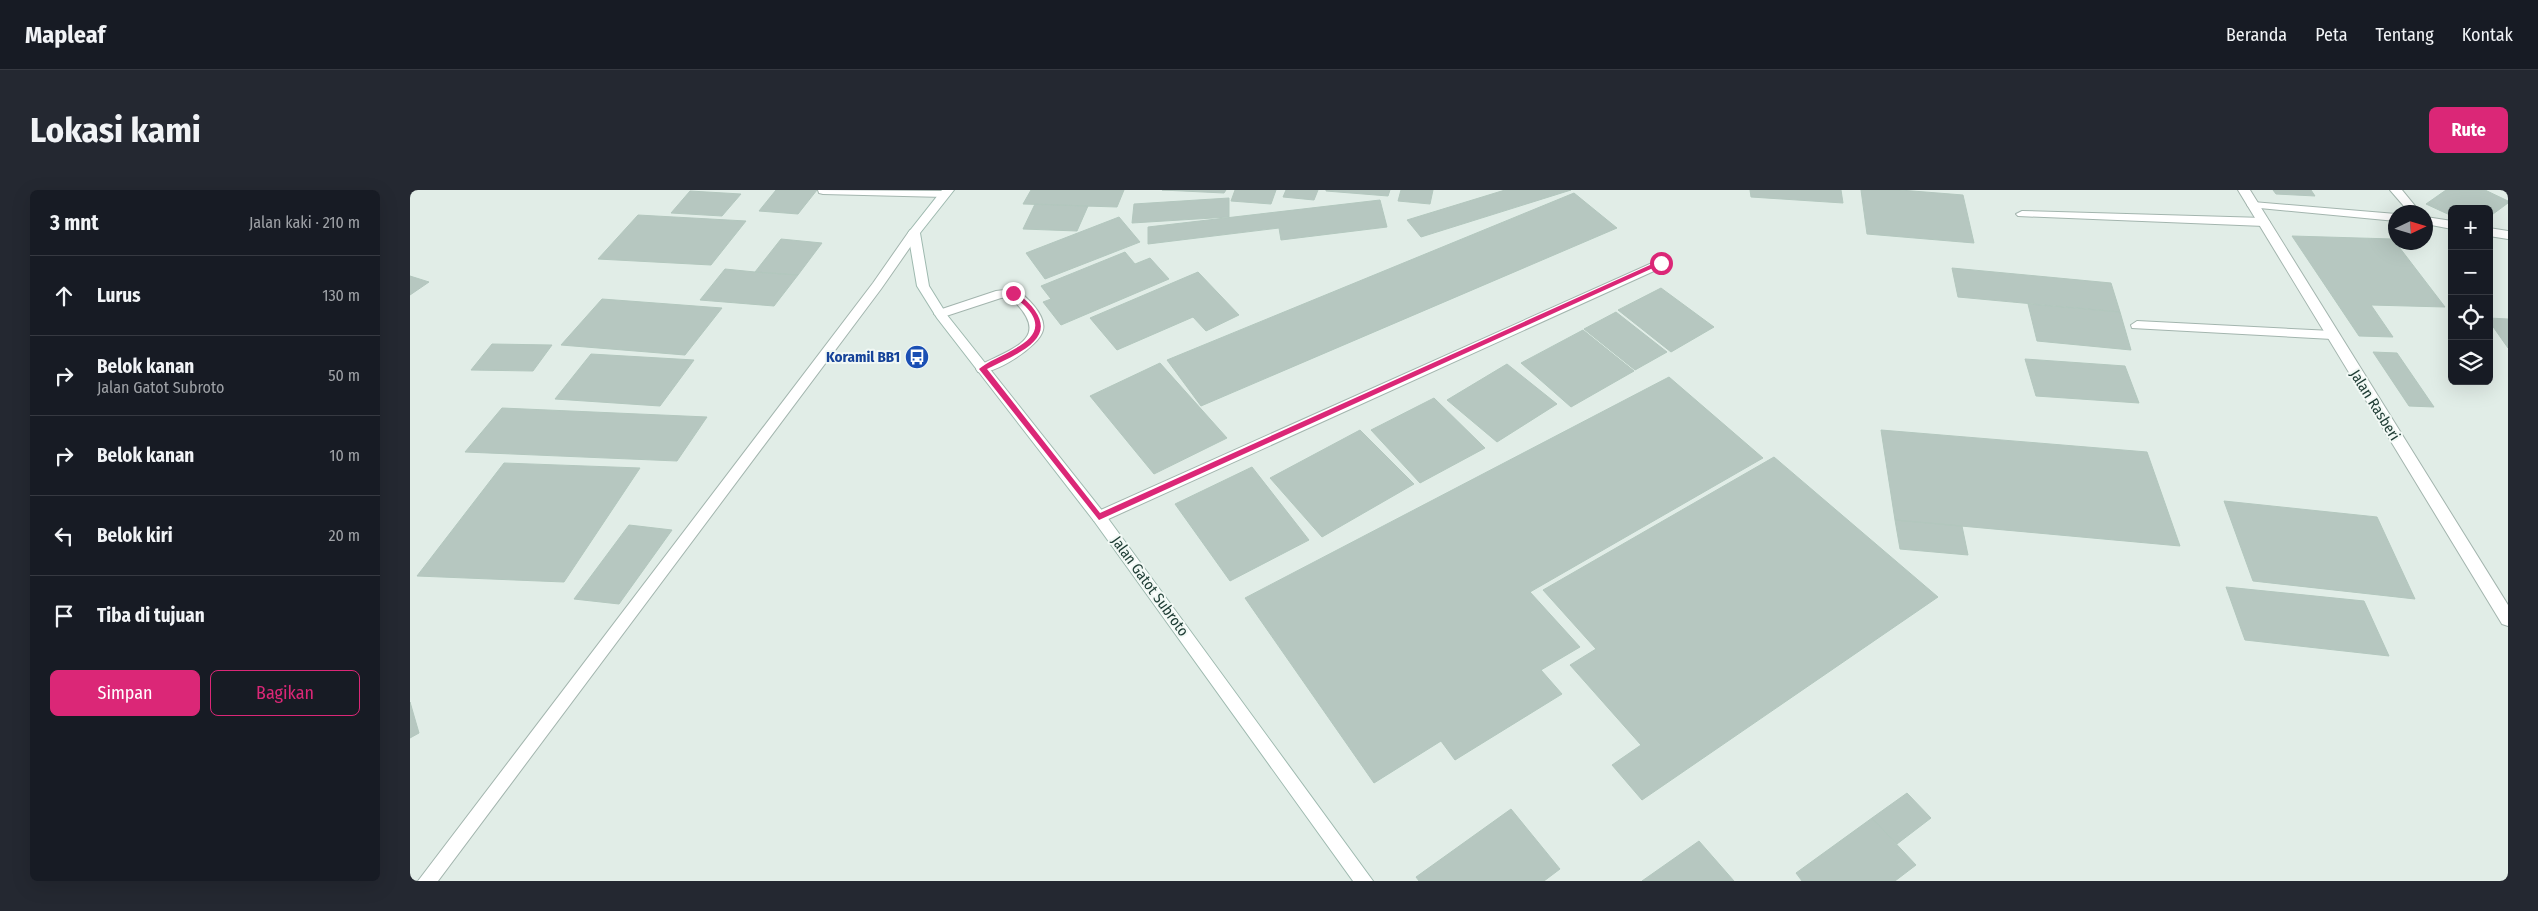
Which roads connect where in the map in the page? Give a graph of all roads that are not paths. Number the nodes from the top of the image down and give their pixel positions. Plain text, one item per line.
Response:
1 (2244, 190) edge
2 (2396, 190) edge
3 (823, 191) edge
4 (946, 192) edge
5 (2253, 205) junction
6 (2409, 205) edge
7 (2022, 214) dead end
8 (2388, 217) edge
9 (2264, 222) junction
10 (2433, 222) edge
11 (2448, 224) edge
12 (914, 233) junction
13 (2493, 233) edge
14 (2508, 235) edge
15 (1661, 263) dead end
16 (940, 314) junction
17 (2137, 324) dead end
18 (2332, 335) junction
19 (983, 369) junction
20 (1099, 517) junction
21 (2508, 619) edge
22 (427, 881) edge
23 (1364, 881) edge

1 - 5 street, Jalan Rasberi
2 - 6 street
3 - 4 street
4 - 12 street
5 - 8 street
5 - 9 street, Jalan Rasberi
7 - 9 street
9 - 18 street, Jalan Rasberi
10 - 11 street
12 - 16 street, Jalan Gatot Subroto
12 - 22 street
13 - 14 street
15 - 20 street
16 - 19 street, Jalan Gatot Subroto
16 - 19 street
17 - 18 street
18 - 21 street, Jalan Rasberi
19 - 20 street, Jalan Gatot Subroto
20 - 23 street, Jalan Gatot Subroto

